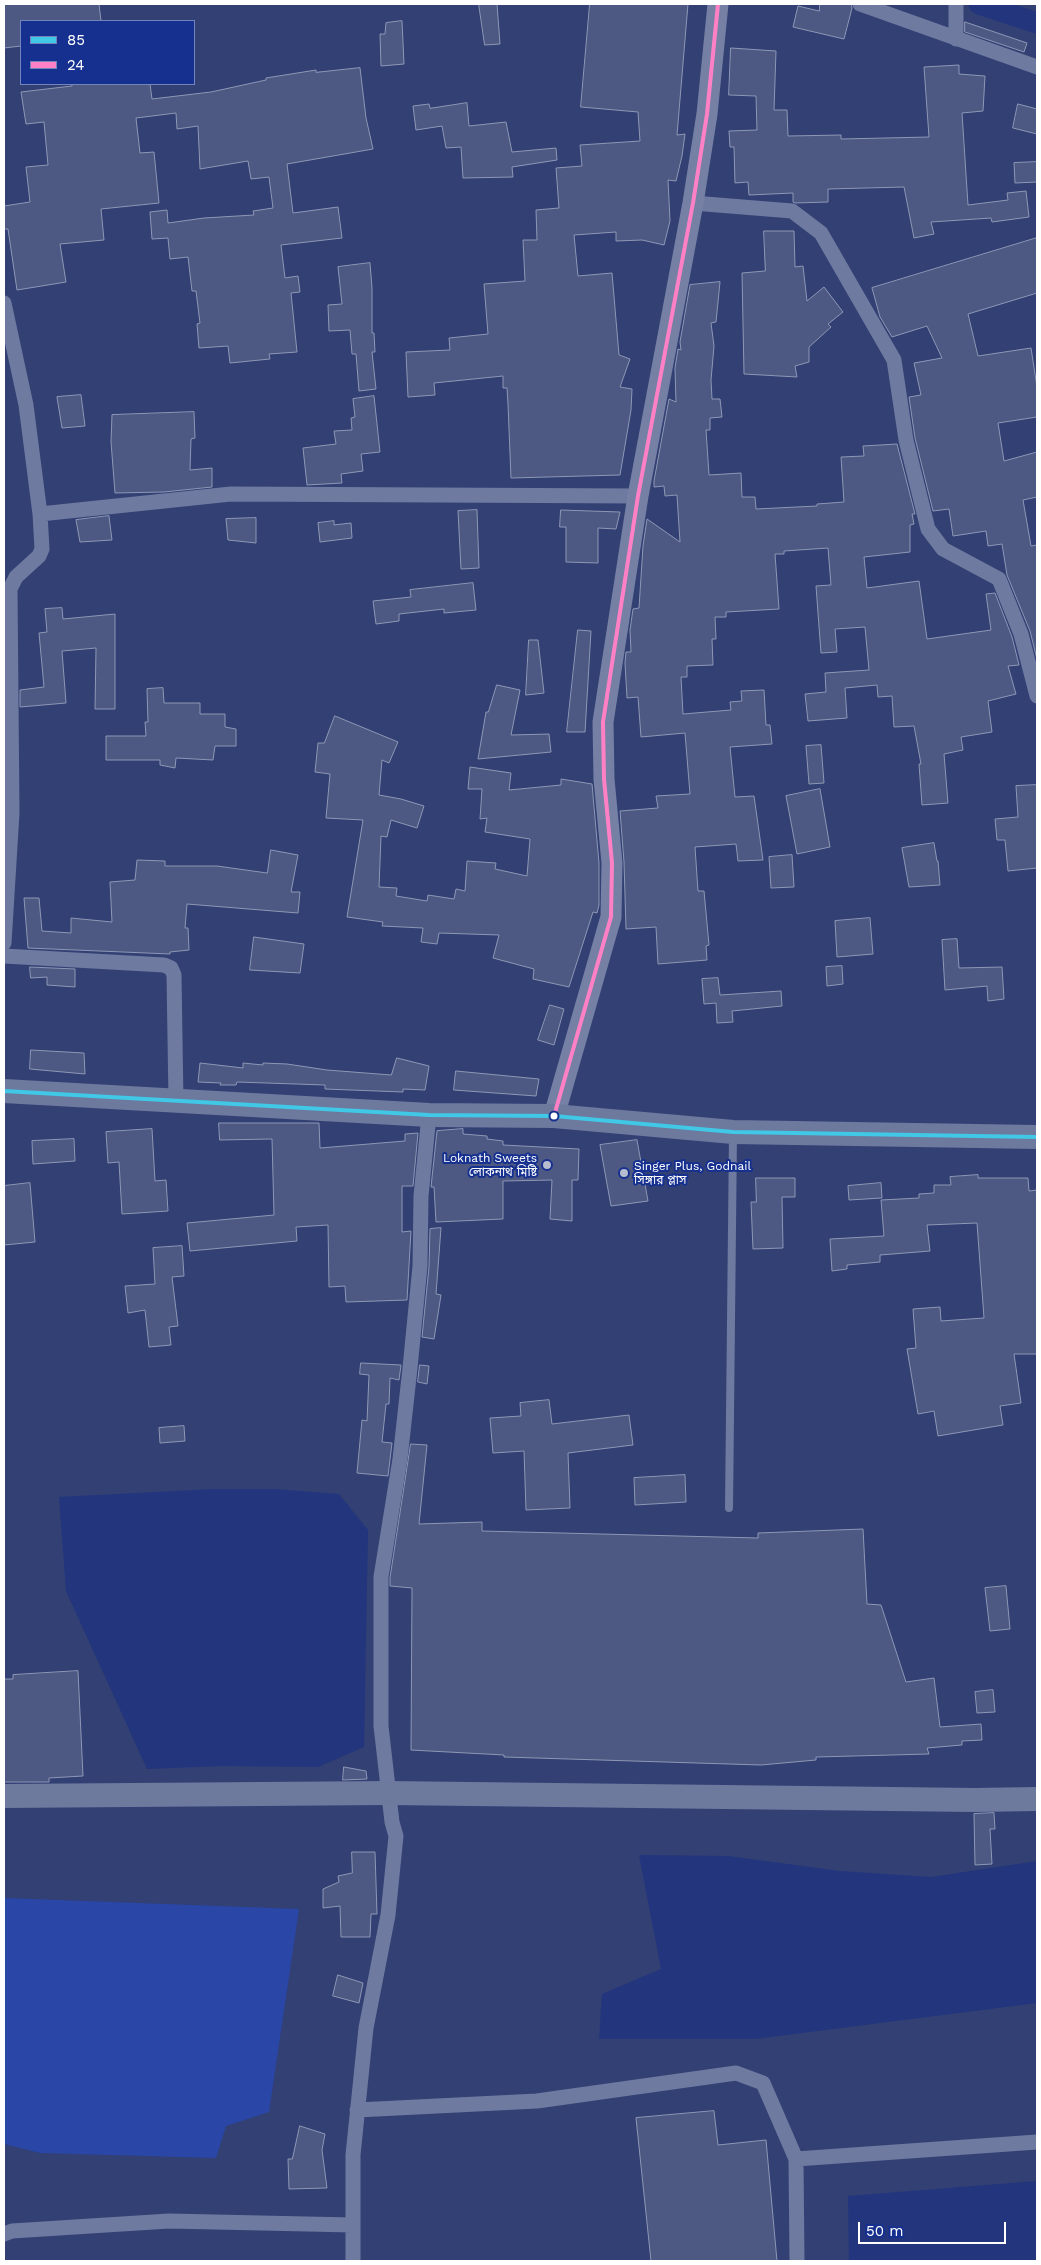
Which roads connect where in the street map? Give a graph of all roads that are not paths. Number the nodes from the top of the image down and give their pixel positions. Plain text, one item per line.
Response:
1 (718, 4) edge
2 (860, 4) edge
3 (956, 10) edge
4 (956, 39) junction
5 (1037, 67) edge
6 (693, 203) junction
7 (4, 304) edge
8 (638, 496) junction
9 (40, 514) junction
10 (7, 662) edge
11 (1037, 696) edge
12 (4, 943) edge
13 (4, 956) edge
14 (4, 1090) edge
15 (176, 1101) junction
16 (429, 1115) junction
17 (554, 1116) junction
18 (733, 1132) junction
19 (1037, 1137) edge
20 (729, 1508) dead end
21 (388, 1793) junction
22 (4, 1796) edge
23 (1037, 1799) edge
24 (357, 2110) junction
25 (1037, 2142) edge
26 (796, 2159) junction
27 (353, 2225) junction
28 (4, 2234) edge
29 (353, 2261) edge
30 (797, 2261) edge

1 - 6 street
2 - 4 street
3 - 4 street
4 - 5 street
6 - 8 street
6 - 11 street
7 - 9 street
8 - 9 street
8 - 17 street
9 - 10 street
10 - 12 street
13 - 15 street
14 - 15 main road
15 - 16 main road
16 - 17 main road
16 - 21 street
17 - 18 main road
18 - 19 main road
18 - 20 lane
21 - 22 main road
21 - 23 main road
21 - 24 street
24 - 26 street
24 - 27 street
25 - 26 street
26 - 30 street
27 - 28 street
27 - 29 street

